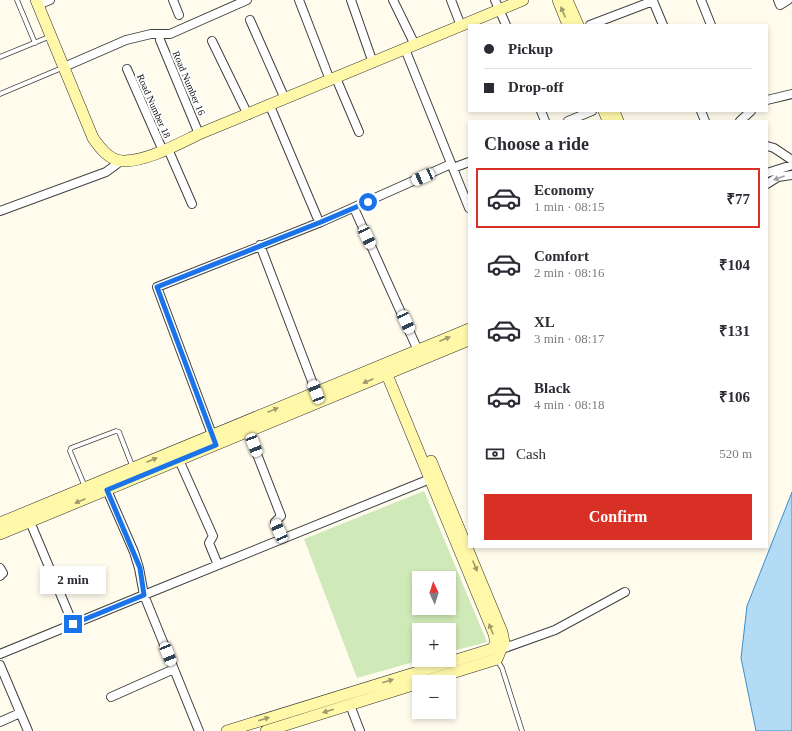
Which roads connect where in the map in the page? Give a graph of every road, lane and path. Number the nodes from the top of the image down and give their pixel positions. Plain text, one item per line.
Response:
1 (17, 0) edge
2 (50, 0) edge
3 (173, 0) edge
4 (247, 0) edge
5 (299, 0) edge
6 (351, 0) edge
7 (393, 0) edge
8 (451, 0) edge
9 (523, 0) edge
10 (558, 0) edge
11 (567, 0) edge
12 (701, 0) edge
13 (778, 0) edge
14 (788, 0) edge
15 (37, 2) edge
16 (497, 5) edge
17 (179, 15) dead end
18 (250, 20) dead end
19 (506, 24) edge
20 (568, 24) edge
21 (578, 24) edge
22 (593, 24) edge
23 (663, 24) edge
24 (711, 24) edge
25 (461, 26) junction
26 (51, 36) junction
27 (160, 40) dead end
28 (212, 41) dead end
29 (35, 43) junction
30 (410, 47) junction
31 (0, 57) edge
32 (373, 63) junction
33 (64, 67) junction
34 (127, 69) dead end
35 (333, 79) junction
36 (0, 94) edge
37 (792, 94) edge
38 (286, 99) junction
39 (768, 100) edge
40 (270, 106) junction
41 (590, 112) edge
42 (751, 112) edge
43 (248, 115) junction
44 (570, 120) edge
45 (741, 120) edge
46 (359, 132) dead end
47 (199, 134) junction
48 (768, 146) edge
49 (166, 150) junction
50 (792, 160) edge
51 (121, 161) junction
52 (468, 162) edge
53 (792, 165) edge
54 (452, 166) junction
55 (768, 173) edge
56 (792, 175) edge
57 (768, 183) edge
58 (192, 204) dead end
59 (468, 206) edge
60 (354, 208) junction
61 (0, 211) edge
62 (317, 217) dead end
63 (260, 245) junction
64 (468, 330) edge
65 (468, 340) edge
66 (420, 355) junction
67 (388, 368) junction
68 (318, 397) junction
69 (248, 431) junction
70 (214, 440) junction
71 (179, 460) junction
72 (135, 472) junction
73 (430, 479) junction
74 (85, 487) junction
75 (107, 490) junction
76 (28, 517) junction
77 (0, 523) edge
78 (0, 534) edge
79 (282, 539) junction
80 (218, 565) junction
81 (0, 568) edge
82 (0, 576) edge
83 (625, 592) dead end
84 (144, 595) junction
85 (73, 624) junction
86 (497, 649) junction
87 (0, 654) edge
88 (497, 659) junction
89 (0, 665) edge
90 (174, 669) junction
91 (433, 675) edge
92 (438, 675) edge
93 (412, 682) edge
94 (412, 683) edge
95 (111, 697) dead end
96 (350, 705) junction
97 (20, 713) junction
98 (0, 722) edge
99 (28, 731) edge
100 (199, 731) edge
101 (227, 731) edge
102 (266, 731) edge
103 (360, 731) edge
104 (522, 731) edge

1 - 29 lane
2 - 15 street
3 - 17 street
4 - 33 street
5 - 35 street
6 - 32 street
7 - 30 street
8 - 25 street
9 - 16 street
20 -> 10 street
11 - 21 street
12 - 24 street
13 - 14 street
15 - 26 street
16 - 19 street
16 - 25 street
18 - 38 street
22 - 23 street
25 - 30 street
26 - 29 lane
26 - 33 street
27 - 47 street, Road Number 16
28 - 43 street
29 - 31 lane
30 - 32 street
30 - 54 street
32 - 35 street
33 - 36 lane
33 - 51 street
34 - 49 street, Road Number 18
35 - 38 street
35 - 46 street
37 - 39 street
38 - 40 street
40 - 43 street
40 - 62 street
41 - 44 street
42 - 45 street
43 - 47 street
47 - 49 street
48 - 50 street
49 - 51 street
49 - 58 street, Road Number 18
51 - 61 street
52 - 54 street
53 - 55 street
54 - 59 street
54 - 60 street
56 -> 57 street
60 - 63 street
60 - 66 street
63 - 68 street
63 - 70 street
66 -> 64 street
65 - 66 street
66 - 67 street
67 - 68 street
67 - 73 street
67 -> 86 street
68 - 69 street
70 -> 68 street
69 - 70 street
69 - 79 street
70 - 71 street
72 -> 70 street
71 - 72 street
71 - 80 street
72 - 74 street
72 - 74 lane
72 - 75 street
73 - 79 street
86 -> 73 street
74 - 76 street
75 -> 76 street
75 - 84 street
76 - 77 street
76 - 78 street
76 - 85 street
79 - 80 street
80 - 84 street
81 - 82 street
83 - 86 street
84 - 85 street
84 - 90 street
85 - 87 street
86 - 88 street
86 - 91 street
88 - 92 street
88 - 104 lane
89 - 97 street
90 - 95 street
90 - 100 street
101 -> 93 street
94 - 96 street
96 -> 102 street
96 - 103 street
97 - 98 street
97 - 99 street

